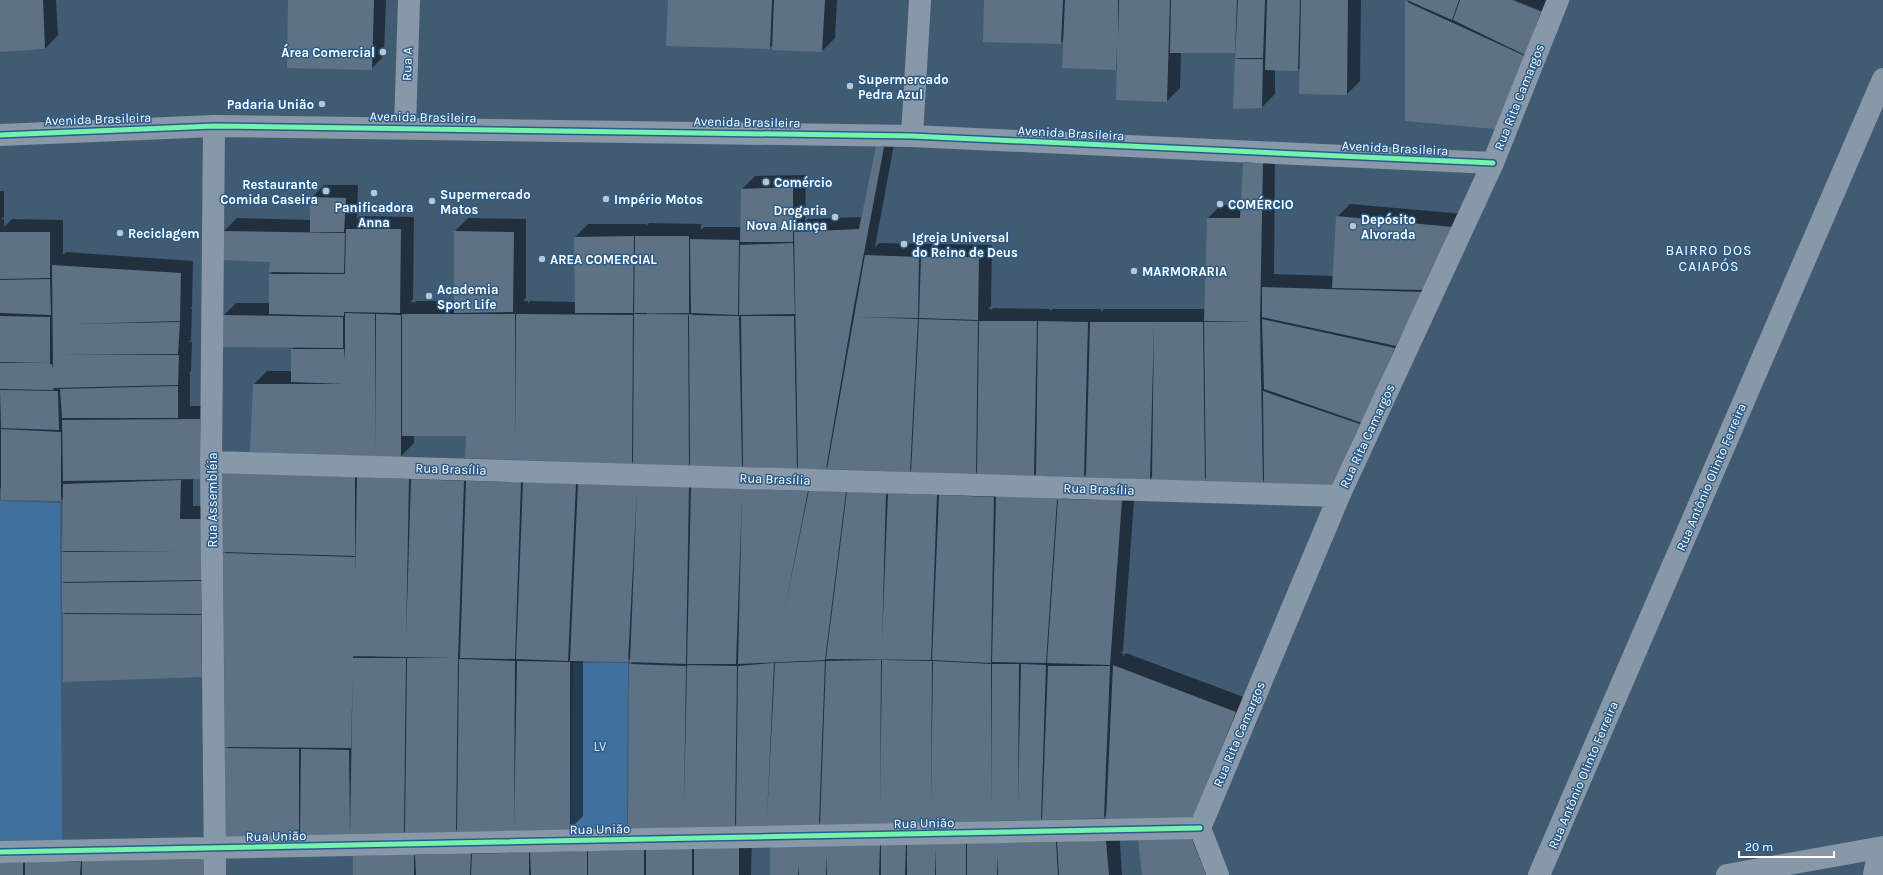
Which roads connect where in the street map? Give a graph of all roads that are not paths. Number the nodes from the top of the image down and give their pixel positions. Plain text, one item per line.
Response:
1 (409, 0) edge
2 (920, 0) edge
3 (1558, 0) edge
4 (1883, 79) edge
5 (214, 126) junction
6 (405, 127) junction
7 (0, 135) edge
8 (912, 136) junction
9 (1493, 163) junction
10 (211, 462) junction
11 (1339, 496) junction
12 (1200, 828) junction
13 (1881, 847) edge
14 (214, 848) junction
15 (0, 852) edge
16 (215, 875) edge
17 (1218, 875) edge
18 (1539, 875) edge
19 (1727, 875) edge
20 (1874, 875) edge

1 - 6 street, Rua A
2 - 8 street
3 - 9 street, Rua Rita Camargos
4 - 18 street, Rua Antônio Olinto Ferreira
5 - 6 street, Avenida Brasileira
5 - 7 street, Avenida Brasileira
5 - 10 street, Rua Assembléia
6 - 8 street, Avenida Brasileira
8 - 9 street, Avenida Brasileira
9 - 11 street, Rua Rita Camargos
10 - 11 street, Rua Brasília
10 - 14 street, Rua Assembléia
11 - 12 street, Rua Rita Camargos
12 - 14 street, Rua União
12 - 17 street
13 - 19 street
13 - 20 street
14 - 15 street, Rua União
14 - 16 street, Rua Assembléia

